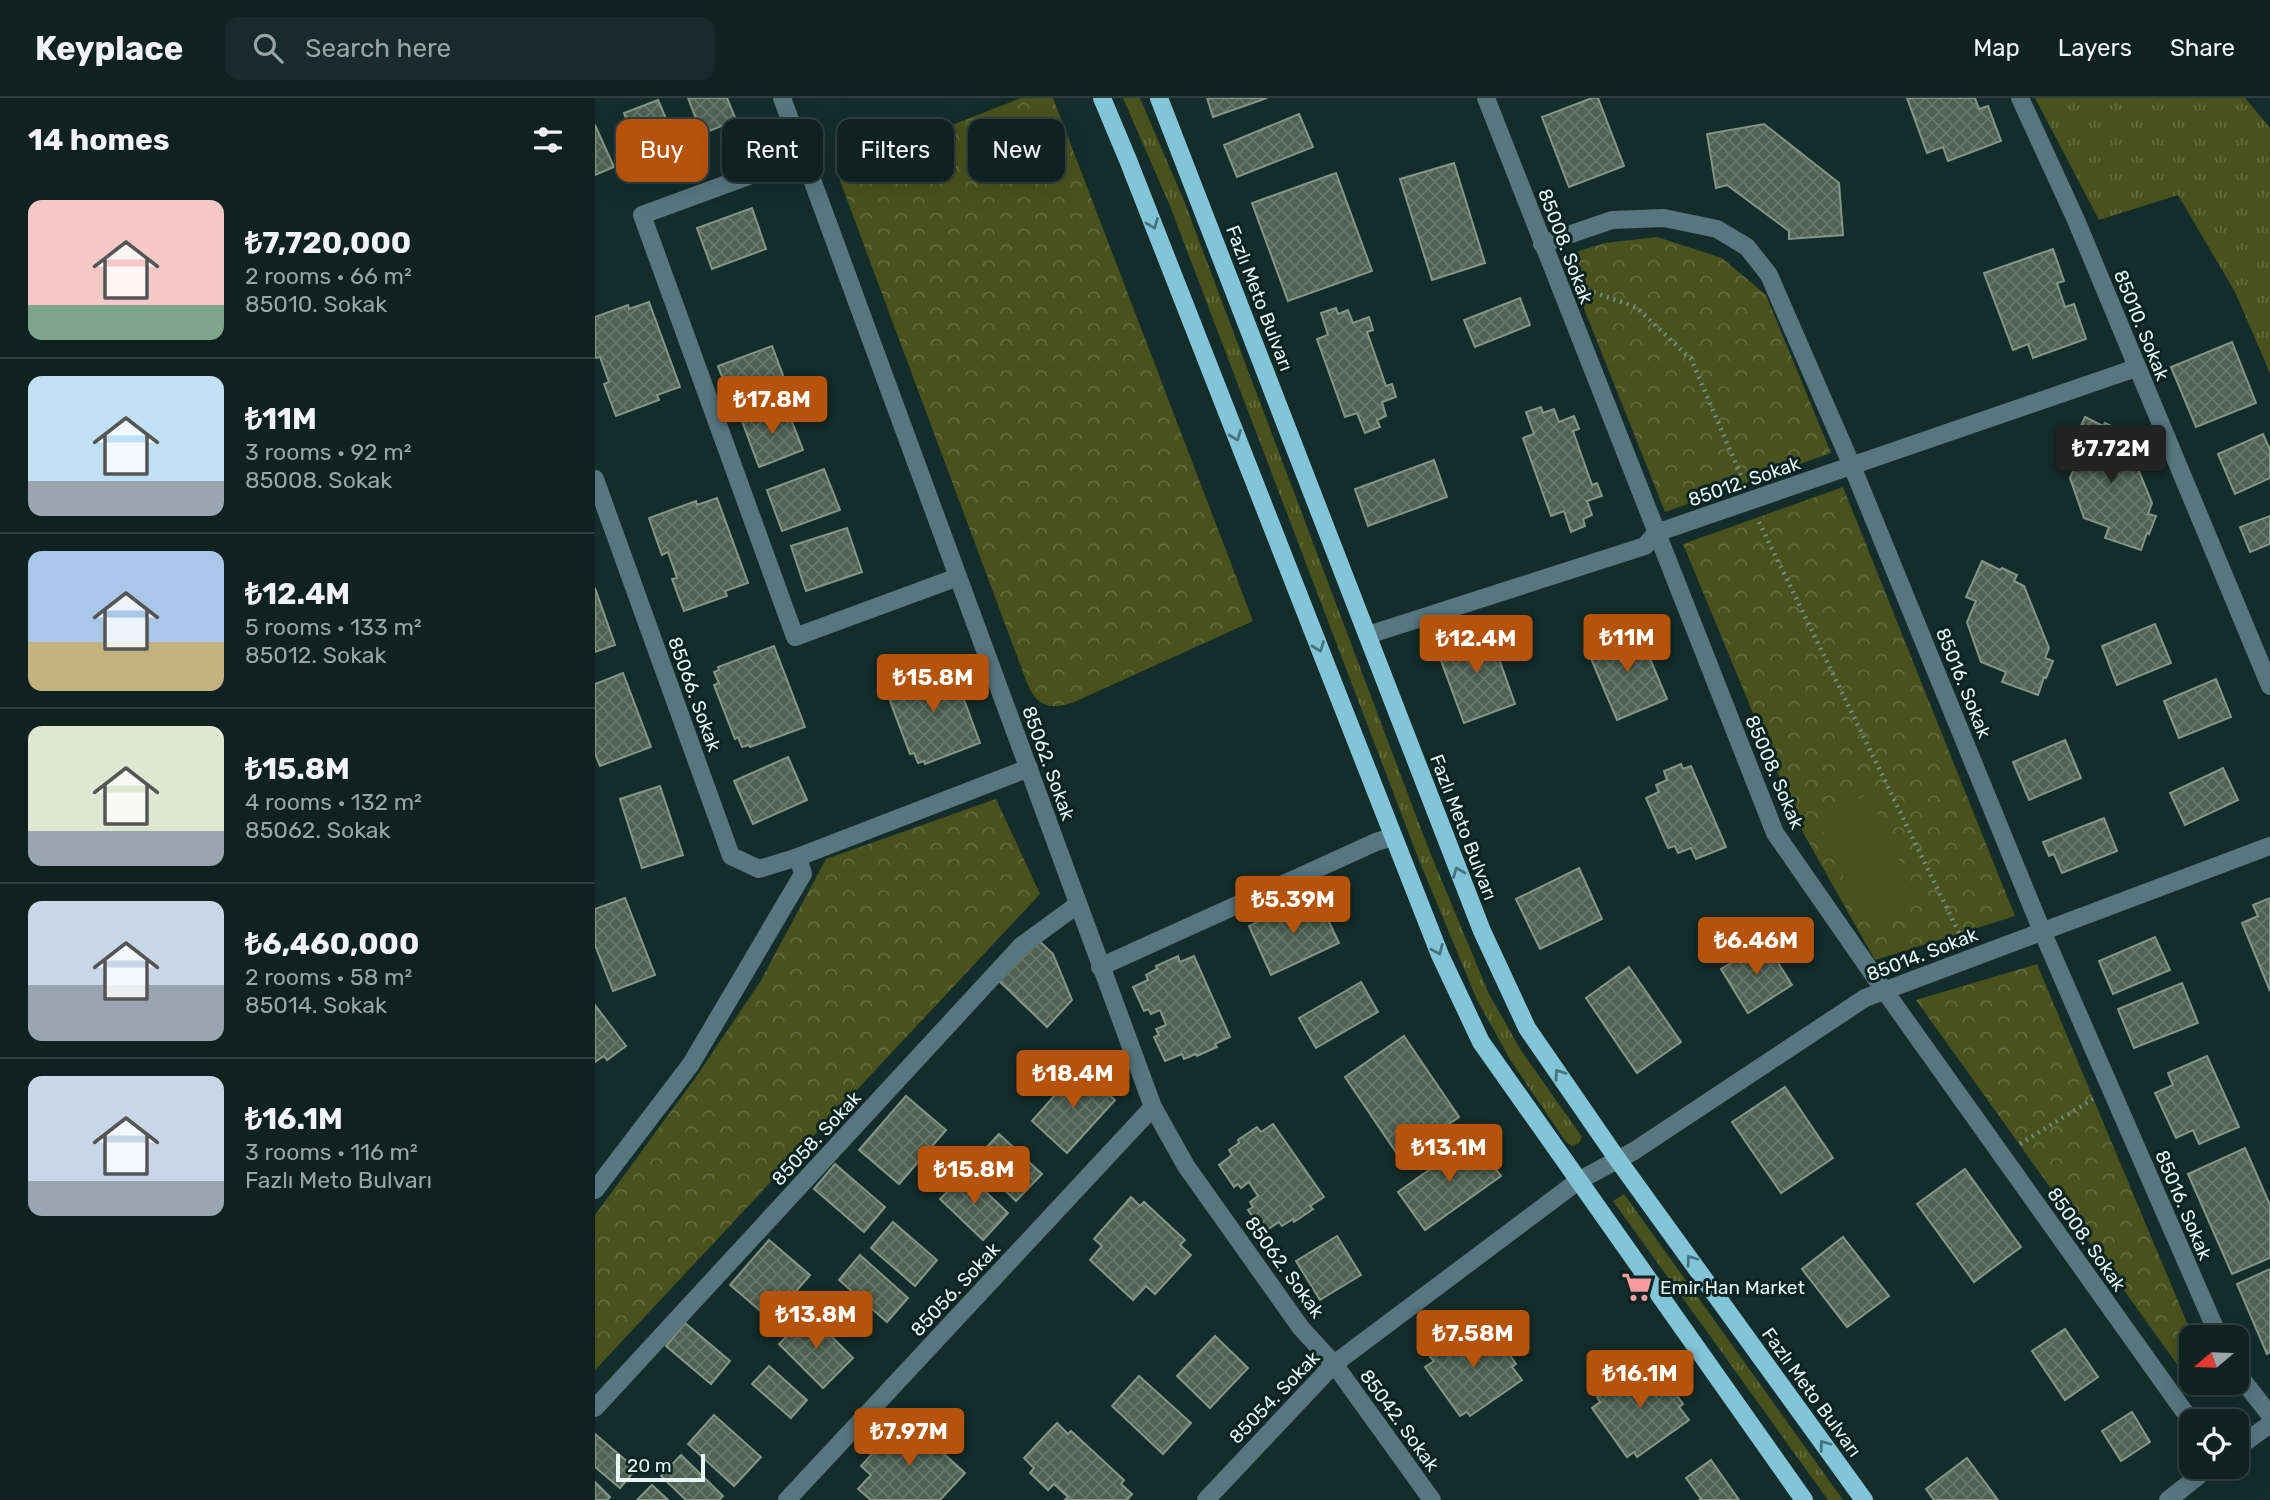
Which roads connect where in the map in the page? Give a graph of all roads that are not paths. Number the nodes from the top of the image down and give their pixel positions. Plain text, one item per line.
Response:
1 (782, 98) edge
2 (1102, 98) edge
3 (1159, 98) edge
4 (1486, 98) edge
5 (2020, 98) edge
6 (790, 119) edge
7 (732, 182) edge
8 (813, 182) edge
9 (1542, 244) junction
10 (2136, 368) junction
11 (1852, 466) junction
12 (595, 479) edge
13 (1656, 533) junction
14 (958, 577) junction
15 (1368, 635) junction
16 (2270, 686) edge
17 (1029, 768) junction
18 (1393, 837) junction
19 (2270, 846) edge
20 (798, 856) junction
21 (1077, 905) junction
22 (2042, 931) junction
23 (1100, 967) junction
24 (1884, 990) junction
25 (1153, 1107) junction
26 (1619, 1160) junction
27 (1578, 1181) junction
28 (595, 1190) edge
29 (2214, 1325) edge
30 (1333, 1364) junction
31 (2249, 1388) edge
32 (595, 1408) edge
33 (2182, 1409) edge
34 (2270, 1415) edge
35 (2270, 1424) edge
36 (2249, 1439) edge
37 (2195, 1479) edge
38 (787, 1500) edge
39 (1206, 1500) edge
40 (1432, 1500) edge
41 (1804, 1500) edge
42 (1864, 1500) edge
43 (2168, 1500) edge

1 - 6 street, 85062. Sokak
2 -> 18 main road
3 - 15 main road, Fazlı Meto Bulvarı
4 - 9 street, 85008. Sokak
5 - 10 street, 85010. Sokak
7 - 14 street
8 - 14 street, 85062. Sokak
9 - 11 street, 85016. Sokak
9 - 13 street, 85008. Sokak
10 - 11 street, 85012. Sokak
10 - 16 street, 85010. Sokak
11 - 13 street, 85012. Sokak
11 - 22 street, 85016. Sokak
12 - 20 street, 85066. Sokak
13 - 15 street, 85012. Sokak
13 - 24 street, 85008. Sokak
14 - 17 street, 85062. Sokak
26 -> 15 main road, Fazlı Meto Bulvarı
17 - 20 street, 85066. Sokak
17 - 21 street, 85062. Sokak
18 - 23 street
18 -> 27 main road
19 - 22 street, 85014. Sokak
20 - 28 street
21 - 23 street, 85062. Sokak
21 - 32 street, 85058. Sokak
22 - 24 street, 85014. Sokak
22 - 29 street, 85016. Sokak
23 - 25 street, 85062. Sokak
24 - 26 street, 85014. Sokak
24 - 33 street, 85008. Sokak
25 - 30 street, 85062. Sokak
25 - 38 street, 85056. Sokak
26 - 27 street, 85054. Sokak
42 -> 26 main road, Fazlı Meto Bulvarı
27 - 30 street, 85054. Sokak
27 - 41 main road
30 - 39 street, 85054. Sokak
30 - 40 street, 85042. Sokak
31 - 34 street
35 - 36 street
37 - 43 street

